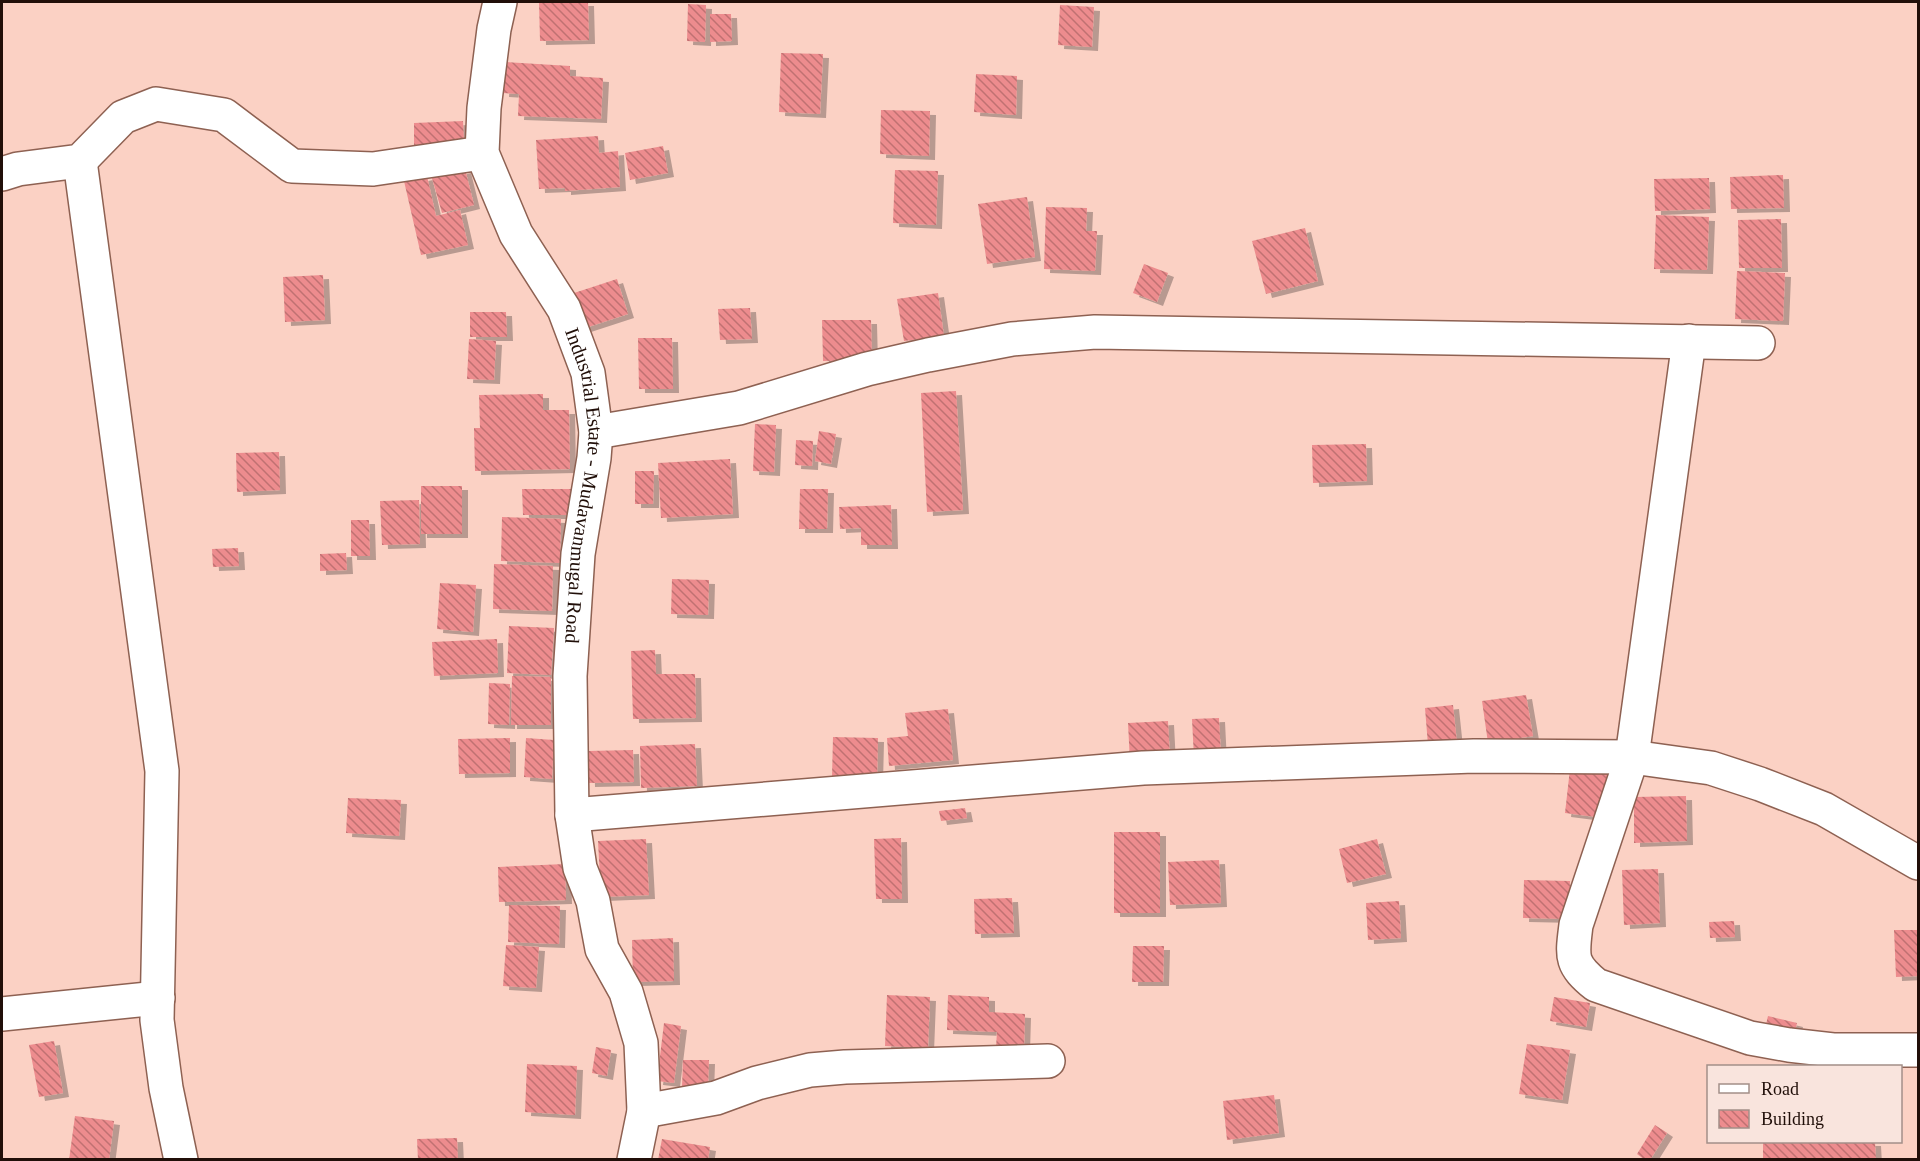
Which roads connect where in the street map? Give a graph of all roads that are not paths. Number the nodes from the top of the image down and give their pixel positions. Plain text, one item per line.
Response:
1 (500, 2) edge
2 (482, 153) junction
3 (80, 161) junction
4 (2, 174) edge
5 (1689, 341) junction
6 (1758, 343) dead end
7 (596, 432) junction
8 (1632, 757) junction
9 (572, 815) junction
10 (1918, 863) edge
11 (158, 998) junction
12 (2, 1014) edge
13 (1918, 1050) edge
14 (1048, 1062) dead end
15 (644, 1111) junction
16 (180, 1160) edge
17 (634, 1160) edge

1 - 2 street, Industrial Estate - Mudavanmugal Road
2 - 3 street
2 - 7 street, Industrial Estate - Mudavanmugal Road
3 - 4 street
3 - 11 street
5 - 6 street
5 - 7 street
5 - 8 street
7 - 9 street, Industrial Estate - Mudavanmugal Road
8 - 9 street
8 - 10 street
8 - 13 street
9 - 15 street, Industrial Estate - Mudavanmugal Road
11 - 12 street
11 - 16 street
14 - 15 street
15 - 17 street, Industrial Estate - Mudavanmugal Road

